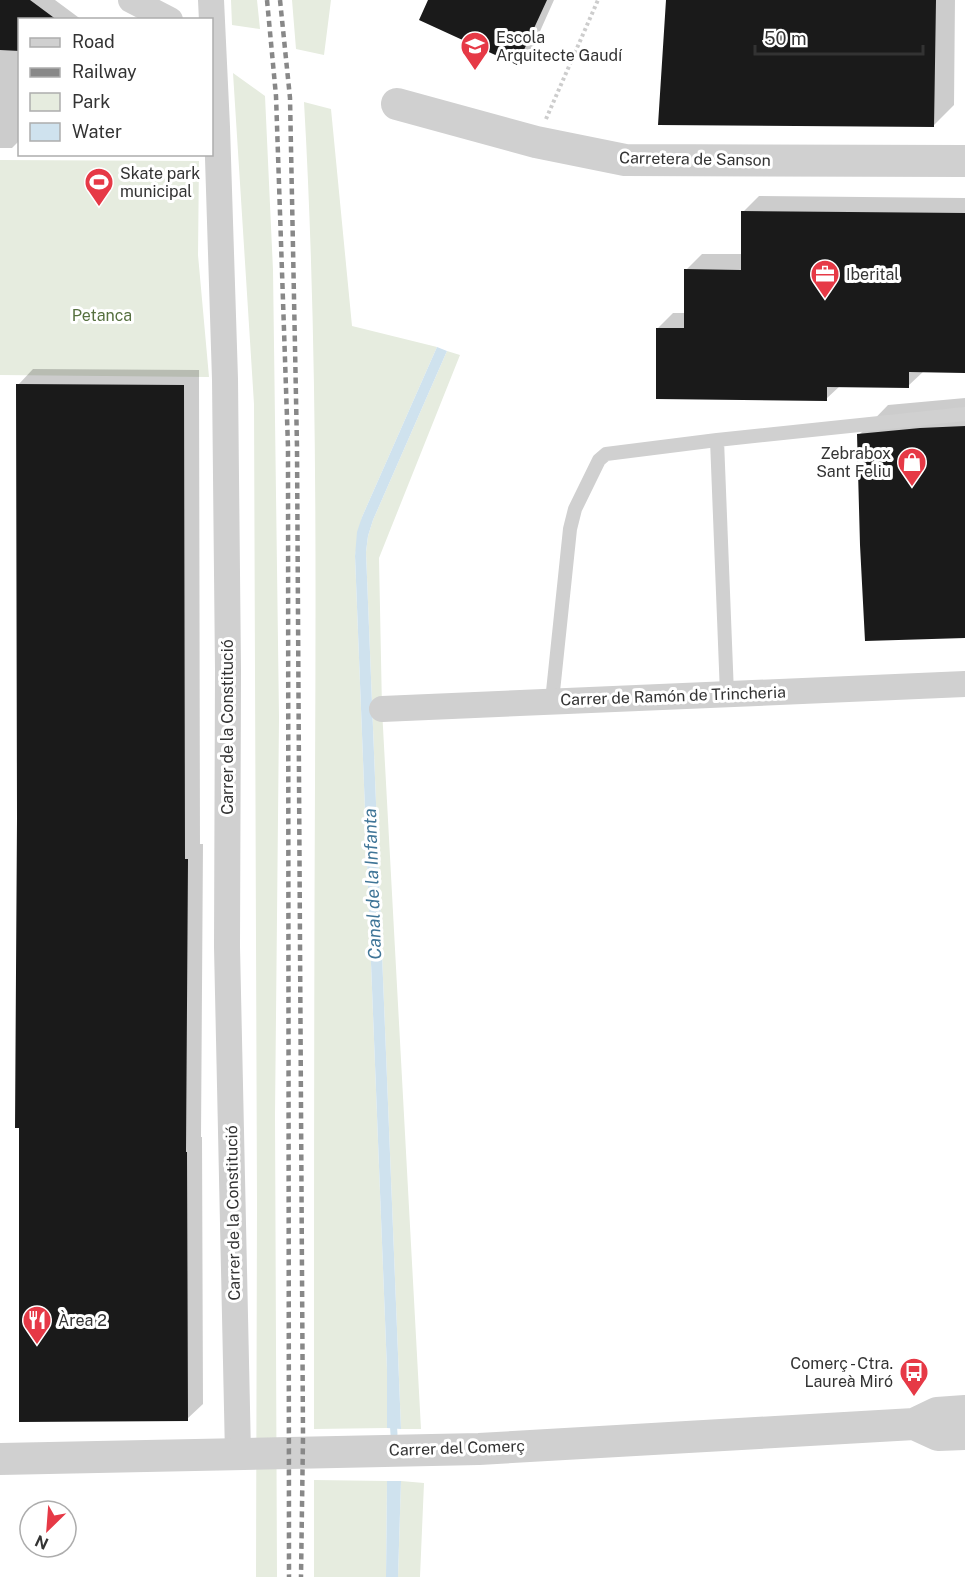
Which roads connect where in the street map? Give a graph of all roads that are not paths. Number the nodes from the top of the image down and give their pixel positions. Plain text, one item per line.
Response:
1 (131, 0) edge
2 (211, 0) edge
3 (166, 18) edge
4 (212, 18) edge
5 (213, 40) edge
6 (397, 104) dead end
7 (965, 161) edge
8 (965, 414) edge
9 (717, 440) junction
10 (965, 684) edge
11 (727, 694) junction
12 (552, 702) junction
13 (382, 709) dead end
14 (965, 1411) edge
15 (914, 1424) junction
16 (965, 1434) edge
17 (238, 1454) junction
18 (0, 1459) edge

1 - 3 street
2 - 4 street, Carrer de la Constitució
5 - 17 street, Carrer de la Constitució
6 - 7 street, Carretera de Sanson
8 - 9 lane
9 - 11 lane
9 - 12 lane
10 - 11 street, Carrer de Ramón de Trincheria
11 - 12 street, Carrer de Ramón de Trincheria
12 - 13 street, Carrer de Ramón de Trincheria
14 - 15 street, Carrer del Comerç
15 - 16 street, Carrer del Comerç
15 - 17 street, Carrer del Comerç
17 - 18 street, Carrer del Comerç

